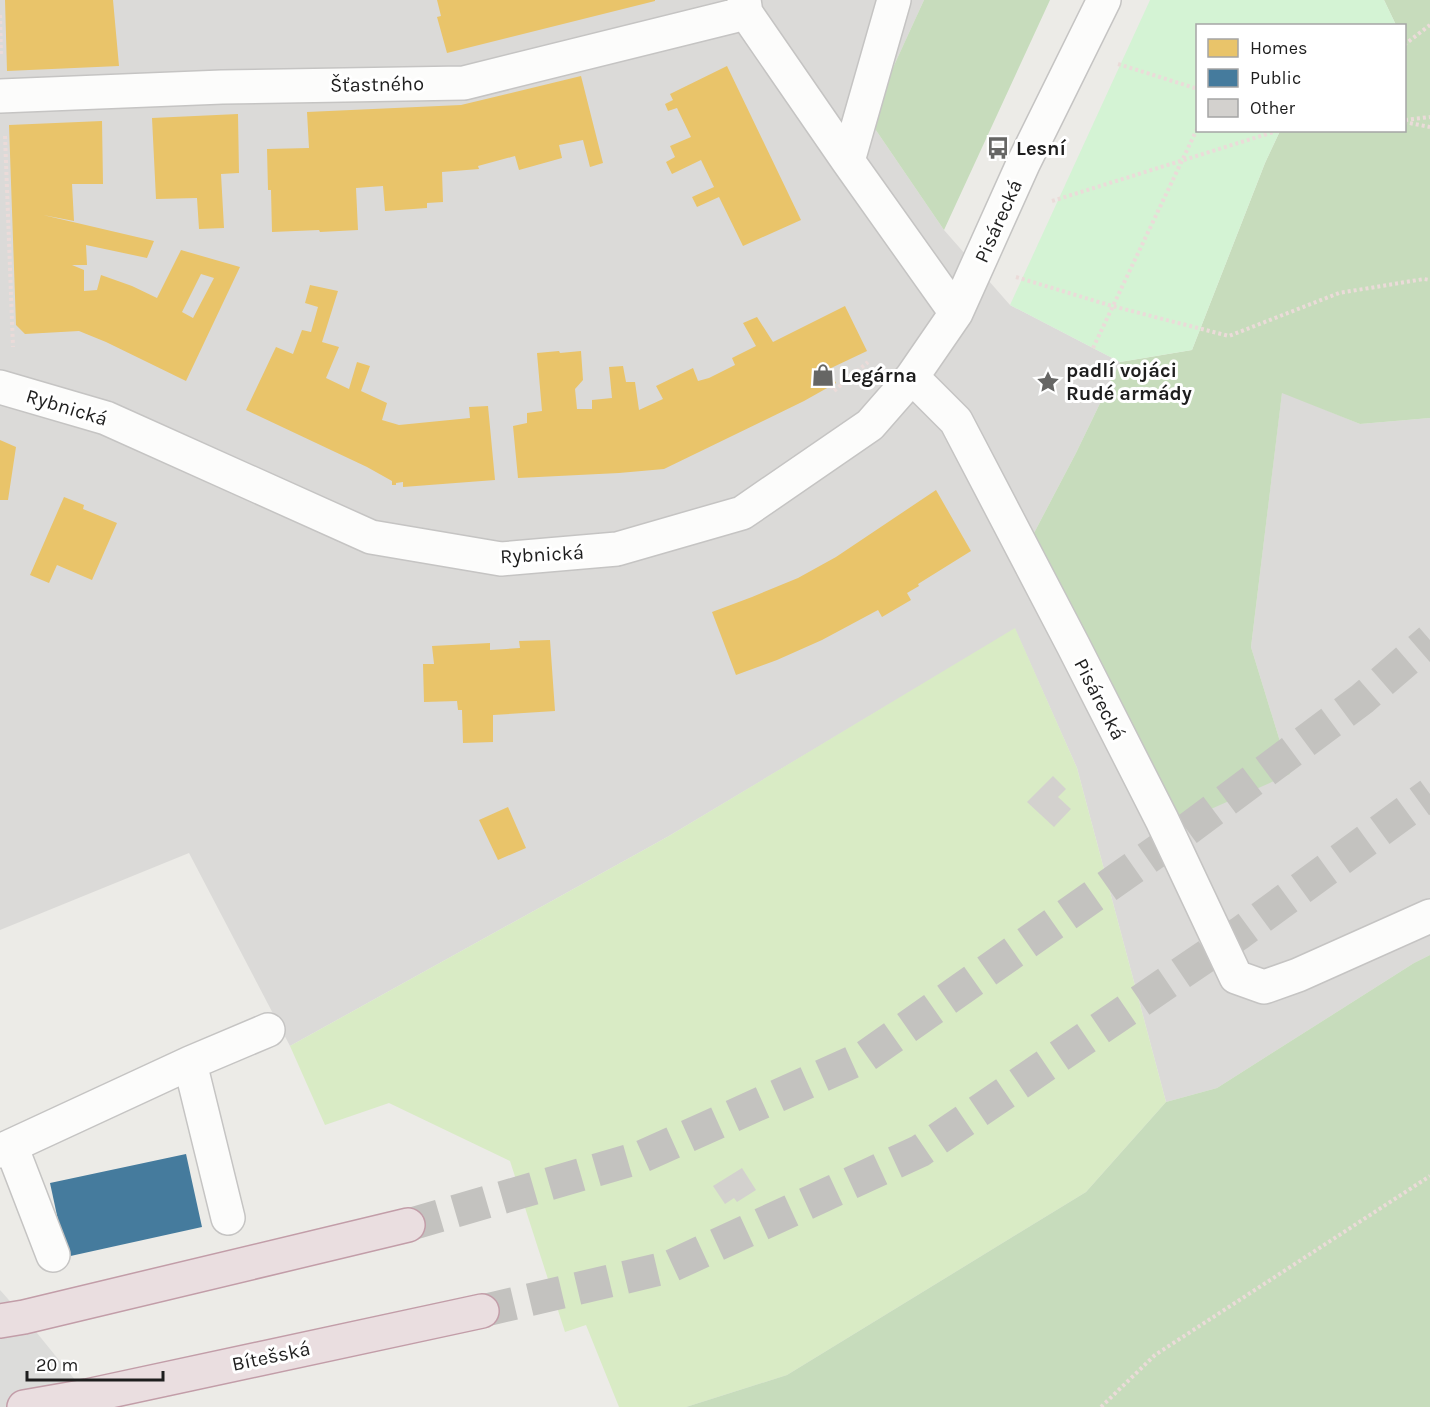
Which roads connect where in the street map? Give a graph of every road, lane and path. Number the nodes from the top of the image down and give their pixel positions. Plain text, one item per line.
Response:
1 (894, 0) edge
2 (1104, 0) edge
3 (745, 6) edge
4 (0, 15) edge
5 (1430, 25) edge
6 (1406, 43) edge
7 (1, 57) edge
8 (1115, 63) dead end
9 (1196, 89) edge
10 (0, 96) edge
11 (1430, 117) edge
12 (1406, 121) edge
13 (1406, 121) edge
14 (1430, 127) edge
15 (1196, 129) edge
16 (1274, 132) edge
17 (4, 134) dead end
18 (848, 161) junction
19 (1181, 161) junction
20 (1053, 201) dead end
21 (978, 266) junction
22 (1430, 280) edge
23 (1112, 306) junction
24 (957, 313) junction
25 (1093, 348) dead end
26 (13, 354) dead end
27 (872, 358) dead end
28 (912, 377) junction
29 (831, 386) dead end
30 (0, 387) edge
31 (1430, 916) edge
32 (268, 1030) dead end
33 (190, 1063) junction
34 (6, 1149) edge
35 (1430, 1176) edge
36 (228, 1218) dead end
37 (408, 1225) tunnel mouth
38 (52, 1255) dead end
39 (483, 1311) tunnel mouth
40 (12, 1319) edge
41 (24, 1407) edge
42 (1101, 1407) edge

1 - 18 street
2 - 21 street, Pisárecká
3 - 10 street, Šťastného
3 - 18 street
4 - 7 path
5 - 6 path
8 - 9 path
11 - 12 path
13 - 14 path
15 - 19 path
16 - 19 path
17 - 26 path
18 - 24 street
19 - 20 path
19 - 23 path
21 - 23 path
21 - 24 street, Pisárecká
22 - 23 path
23 - 25 path
24 - 28 street, Rybnická
27 - 29 path
28 - 30 street, Rybnická
28 - 31 street, Pisárecká
32 - 33 street
33 - 34 street
33 - 36 street
34 - 38 street
35 - 42 path
37 - 40 highway
39 - 41 highway, Bítešská

